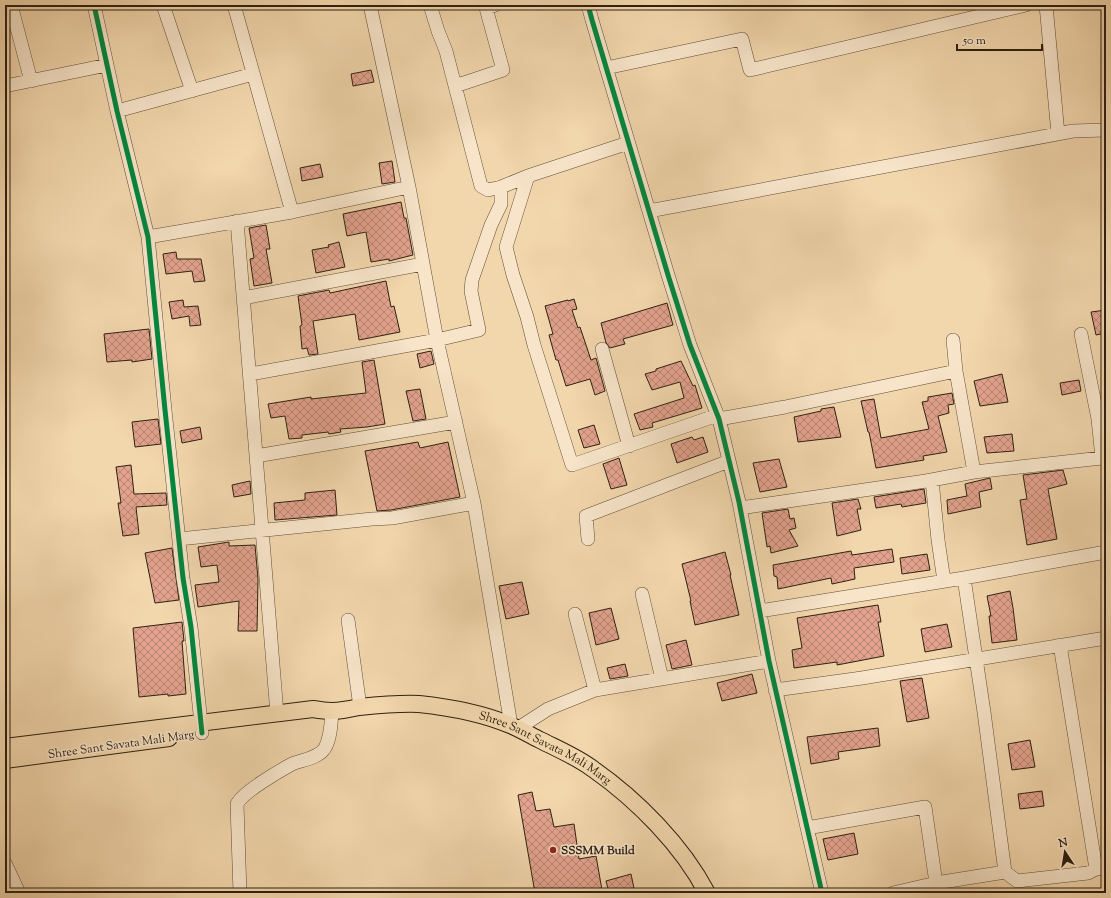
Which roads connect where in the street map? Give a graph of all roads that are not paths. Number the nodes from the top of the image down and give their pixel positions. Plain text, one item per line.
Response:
1 (11, 5) edge
2 (94, 5) edge
3 (234, 5) edge
4 (370, 5) edge
5 (430, 5) edge
6 (495, 5) edge
7 (588, 5) edge
8 (1026, 5) edge
9 (1046, 5) edge
10 (164, 8) dead end
11 (107, 65) junction
12 (606, 68) junction
13 (253, 74) junction
14 (31, 81) junction
15 (5, 86) edge
16 (455, 86) junction
17 (192, 91) junction
18 (117, 111) junction
19 (1106, 130) edge
20 (1058, 134) junction
21 (628, 143) junction
22 (528, 176) junction
23 (409, 187) junction
24 (501, 187) junction
25 (649, 211) junction
26 (292, 212) junction
27 (237, 221) junction
28 (148, 237) junction
29 (423, 264) junction
30 (243, 298) junction
31 (1081, 334) dead end
32 (438, 340) junction
33 (953, 340) dead end
34 (602, 348) dead end
35 (956, 370) junction
36 (250, 374) junction
37 (719, 417) junction
38 (456, 422) junction
39 (629, 446) junction
40 (256, 456) junction
41 (1104, 457) edge
42 (729, 461) junction
43 (974, 472) junction
44 (932, 480) junction
45 (474, 503) junction
46 (740, 508) junction
47 (263, 530) junction
48 (179, 539) junction
49 (588, 539) dead end
50 (1106, 552) edge
51 (964, 578) junction
52 (944, 581) junction
53 (642, 594) dead end
54 (760, 611) junction
55 (575, 614) dead end
56 (348, 620) dead end
57 (1106, 638) edge
58 (1060, 645) junction
59 (976, 659) junction
60 (769, 661) junction
61 (662, 679) junction
62 (595, 690) junction
63 (775, 690) junction
64 (360, 707) junction
65 (332, 711) junction
66 (277, 714) junction
67 (514, 727) junction
68 (201, 728) junction
69 (5, 747) edge
70 (5, 760) edge
71 (807, 828) junction
72 (5, 863) edge
73 (1101, 869) edge
74 (1005, 872) junction
75 (936, 883) junction
76 (1018, 887) edge
77 (19, 893) edge
78 (240, 893) edge
79 (706, 893) edge
80 (822, 893) edge
81 (893, 893) edge

1 - 14 street
2 - 11 street
3 - 13 street
4 - 23 street
5 - 16 street
6 - 16 street
7 - 12 street
8 - 12 street
9 - 20 street
10 - 17 street
11 - 14 street
11 - 18 street
12 - 21 street
13 - 17 street
13 - 26 street
14 - 15 street
16 - 24 street
17 - 18 street
18 - 28 street
19 - 20 street
20 - 25 street
21 - 22 street
21 - 25 street
22 - 24 street
22 - 39 street
23 - 26 street
23 - 29 street
24 - 32 street
25 - 37 street
26 - 27 street
27 - 28 street
27 - 30 street
28 - 48 street
29 - 30 street
29 - 32 street
30 - 36 street
31 - 41 street
32 - 36 street
32 - 38 street
33 - 35 street
34 - 39 street
35 - 37 street
35 - 43 street
36 - 40 street
37 - 39 street
37 - 42 street
38 - 40 street
38 - 45 street
40 - 47 street
41 - 43 street
42 - 46 street
42 - 49 street
43 - 44 street
44 - 46 street
44 - 52 street
45 - 47 street
45 - 67 street
46 - 54 street
47 - 48 street
47 - 66 street
48 - 68 street
50 - 51 street
51 - 52 street
51 - 59 street
52 - 54 street
53 - 61 street
54 - 60 street
55 - 62 street
56 - 64 street
57 - 58 street
58 - 59 street
58 - 73 street
59 - 63 street
59 - 74 street
60 - 61 street
60 - 63 street
61 - 62 street
62 - 67 street
63 - 71 street
64 - 65 main road, Shree Sant Savata Mali Marg
64 - 67 main road, Shree Sant Savata Mali Marg
65 - 66 main road, Shree Sant Savata Mali Marg
65 - 68 main road, Shree Sant Savata Mali Marg
65 - 78 street
66 - 68 main road, Shree Sant Savata Mali Marg
67 - 79 main road, Shree Sant Savata Mali Marg
68 - 69 main road, Shree Sant Savata Mali Marg
68 - 70 main road, Shree Sant Savata Mali Marg
71 - 75 street
71 - 80 street
72 - 77 street
73 - 76 street
74 - 75 street
74 - 76 street
75 - 81 street

